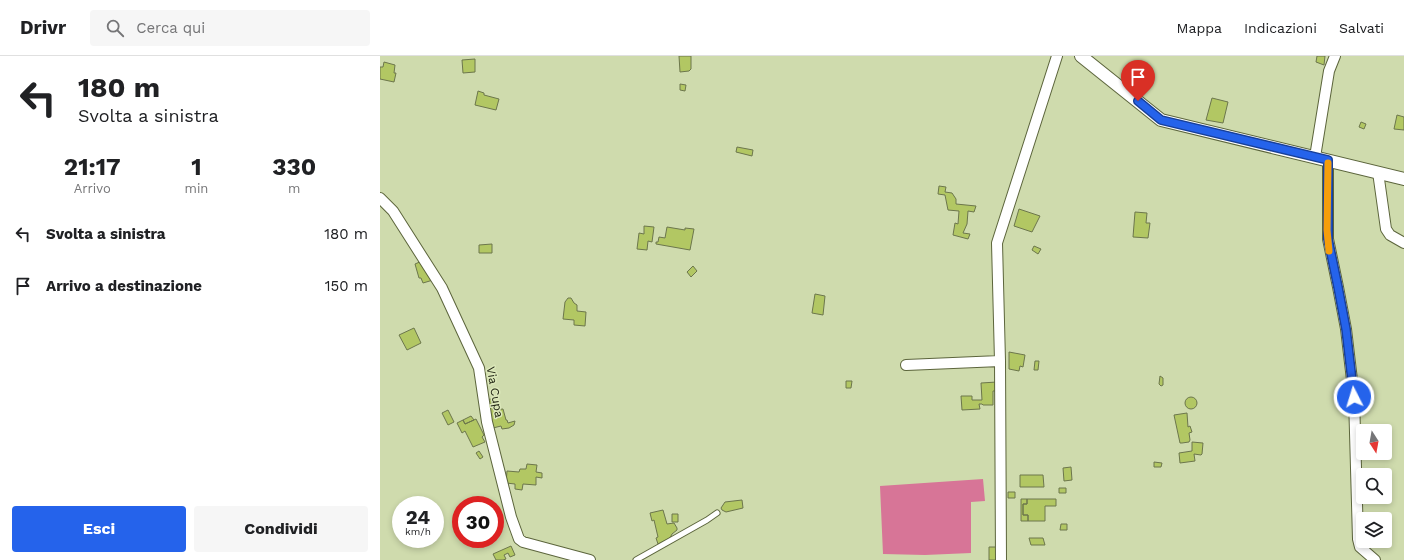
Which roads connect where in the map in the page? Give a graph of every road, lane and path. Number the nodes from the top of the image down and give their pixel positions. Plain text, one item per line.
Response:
1 (1057, 56) edge
2 (1081, 56) edge
3 (1335, 56) edge
4 (1315, 157) junction
5 (1328, 160) junction
6 (1378, 172) junction
7 (1404, 179) edge
8 (380, 198) edge
9 (1404, 243) edge
10 (1000, 361) junction
11 (906, 365) dead end
12 (717, 513) dead end
13 (590, 560) edge
14 (636, 560) edge
15 (1001, 560) edge
16 (1375, 560) edge

1 - 10 street
2 - 4 street
3 - 4 street
4 - 5 street
5 - 6 street
5 - 16 street
6 - 7 street
6 - 9 street
8 - 13 street, Via Cupa
10 - 11 street
10 - 15 street
12 - 14 lane

